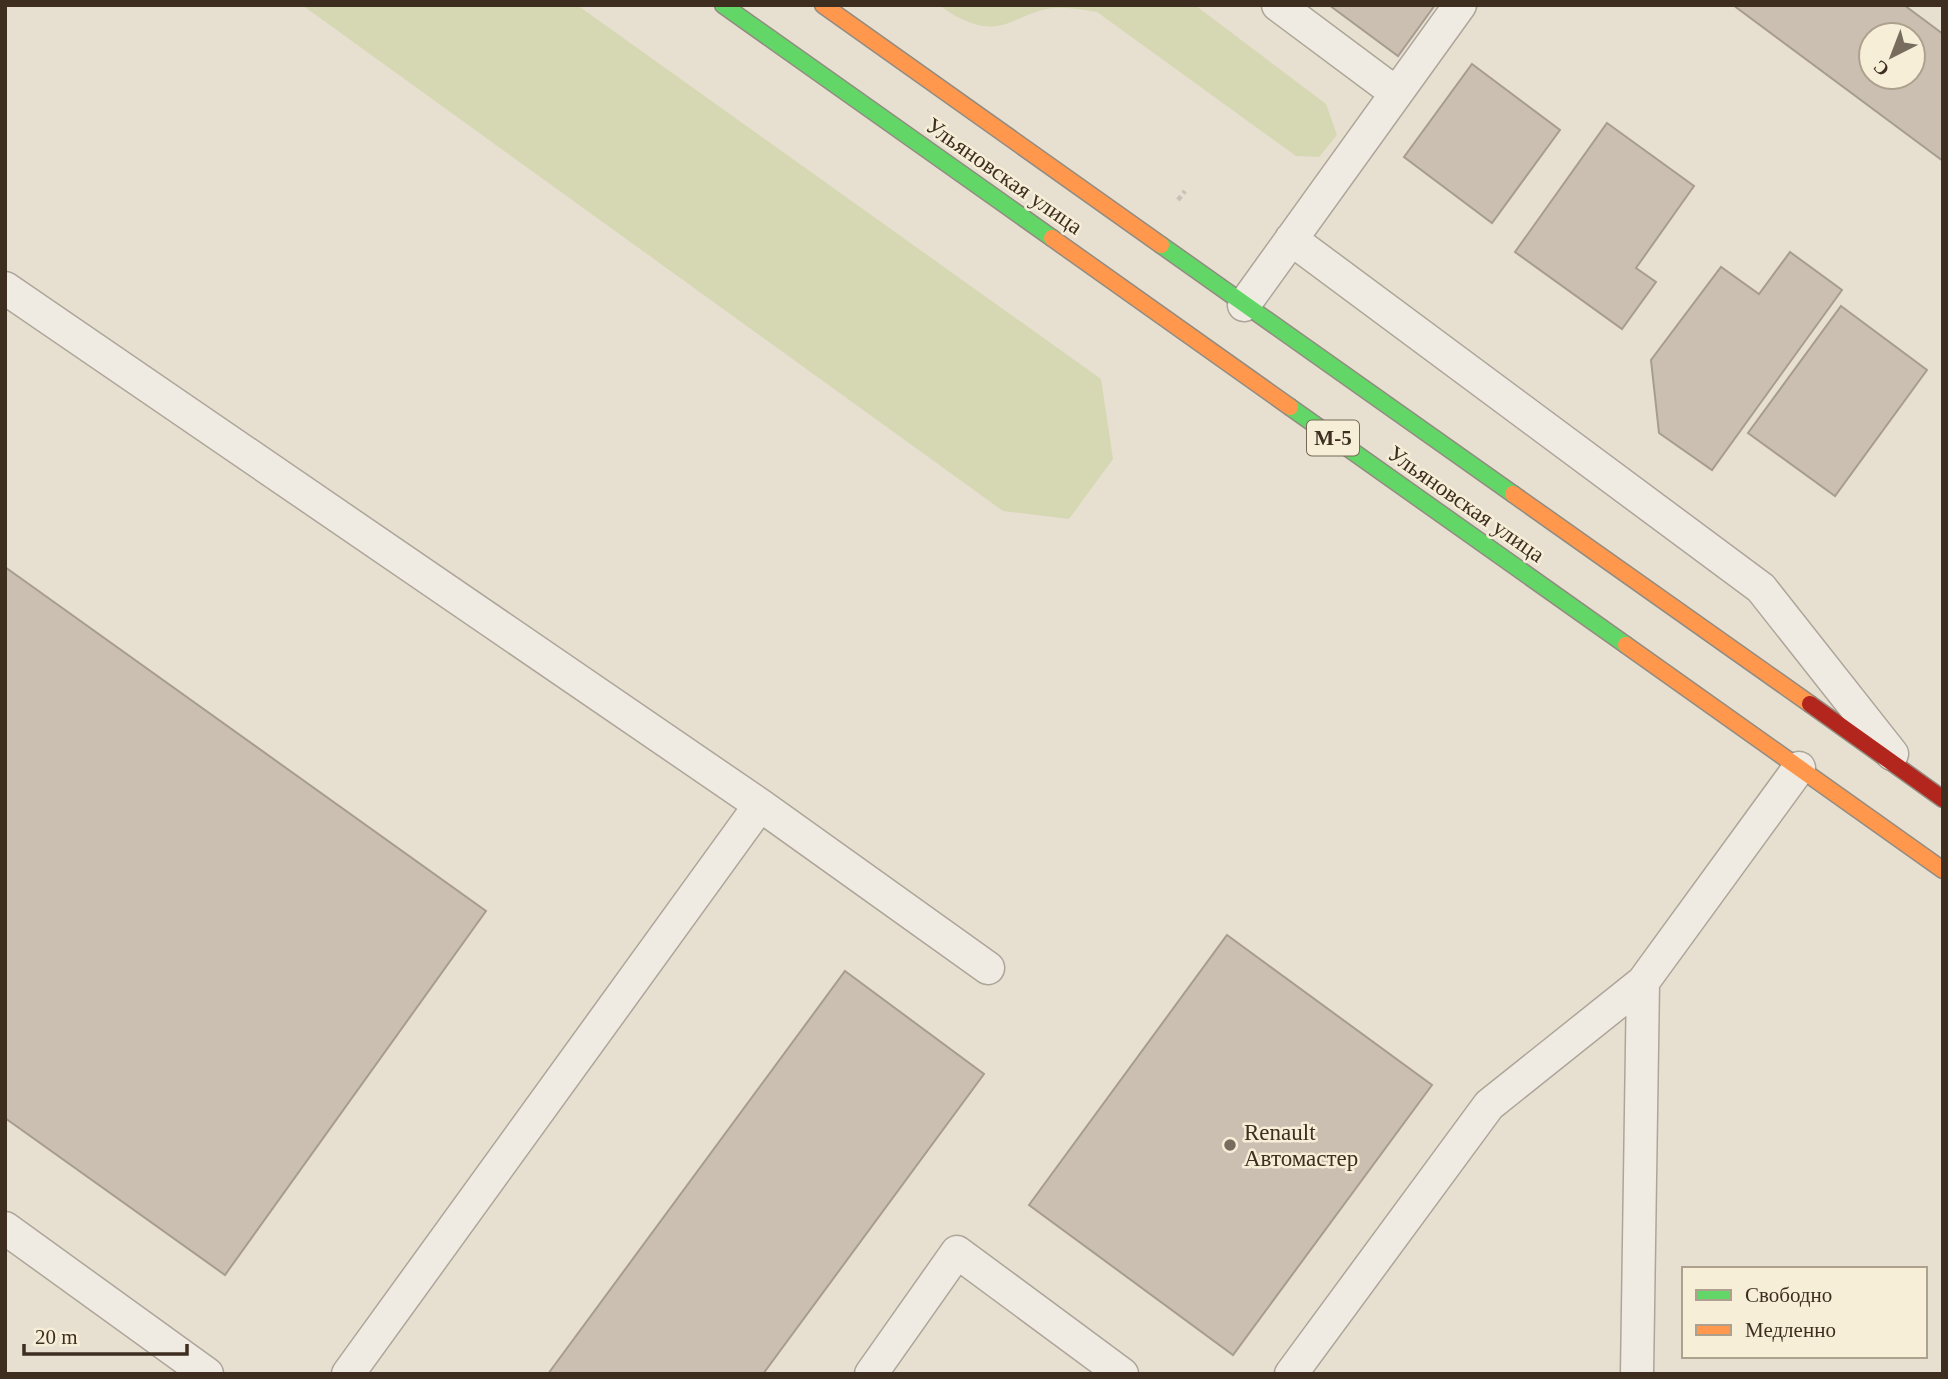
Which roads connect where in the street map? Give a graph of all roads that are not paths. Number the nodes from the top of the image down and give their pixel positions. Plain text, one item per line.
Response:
1 (723, 5) edge
2 (824, 5) edge
3 (1278, 5) edge
4 (1460, 5) edge
5 (1396, 93) junction
6 (1291, 239) junction
7 (5, 288) edge
8 (1244, 305) junction
9 (1799, 768) junction
10 (1908, 775) junction
11 (1943, 799) edge
12 (760, 805) junction
13 (1943, 870) edge
14 (988, 968) dead end
15 (1643, 982) junction
16 (5, 1228) edge
17 (207, 1374) edge
18 (348, 1374) edge
19 (871, 1374) edge
20 (1122, 1374) edge
21 (1291, 1374) edge
22 (1637, 1374) edge

1 - 9 highway, Ульяновская улица / М-5
2 - 8 highway, Ульяновская улица / М-5
3 - 5 lane
4 - 5 lane
5 - 6 lane
6 - 8 lane
6 - 10 lane
7 - 12 lane
8 - 10 highway, Ульяновская улица / М-5
9 - 13 highway, Ульяновская улица / М-5
9 - 15 lane
10 - 11 highway, Ульяновская улица / М-5
12 - 14 lane
12 - 18 lane
15 - 21 lane
15 - 22 lane
16 - 17 lane
19 - 20 lane

